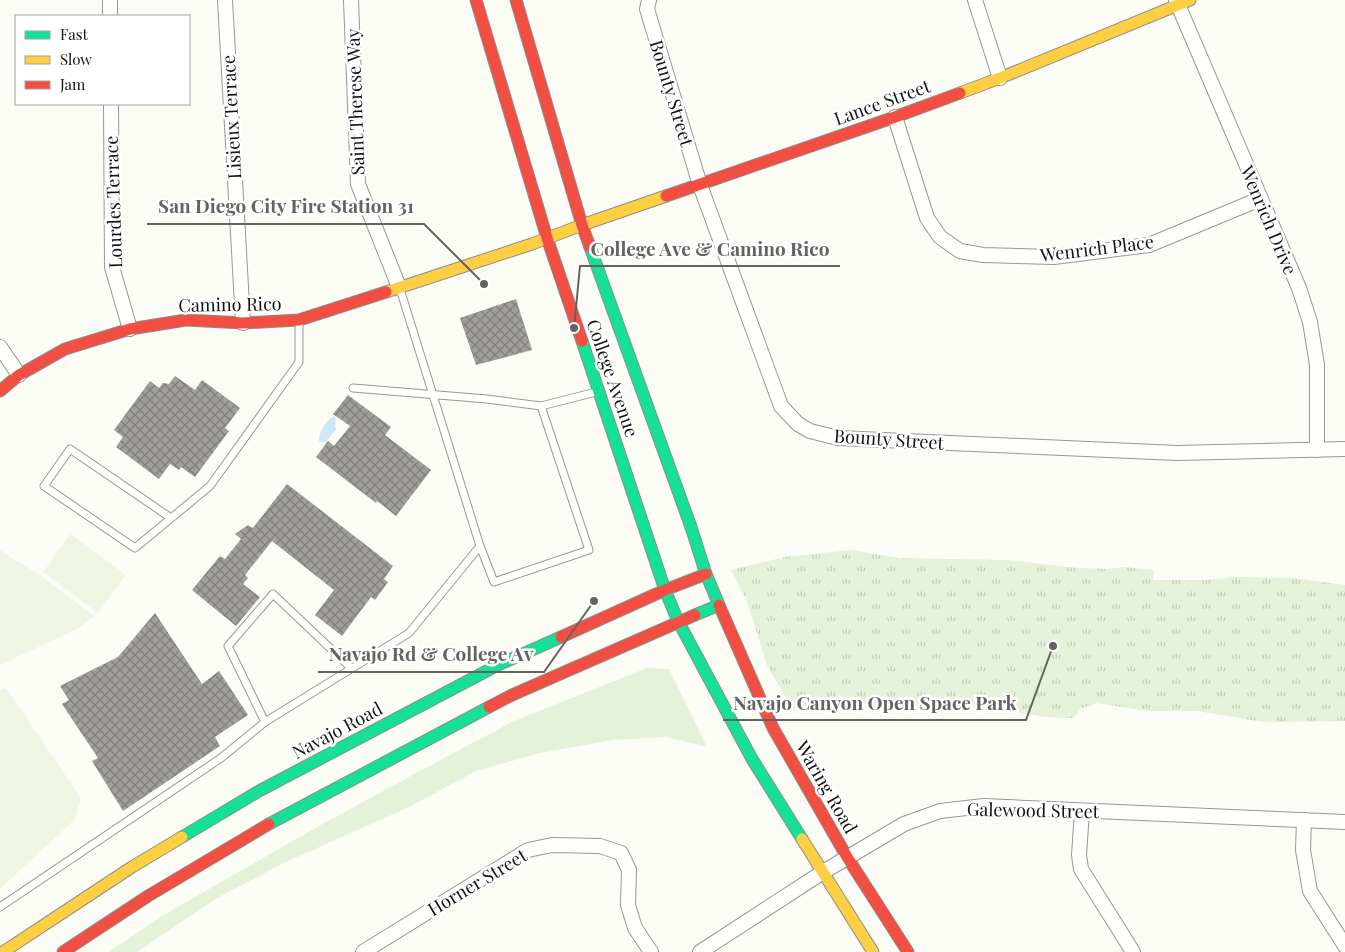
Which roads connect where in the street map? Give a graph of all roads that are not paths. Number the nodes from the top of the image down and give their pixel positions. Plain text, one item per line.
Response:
1 (110, 0) edge
2 (225, 0) edge
3 (351, 0) edge
4 (476, 0) edge
5 (516, 0) edge
6 (649, 0) edge
7 (975, 0) edge
8 (1181, 2) edge
9 (110, 15) edge
10 (1000, 78) junction
11 (111, 105) edge
12 (895, 117) junction
13 (700, 185) junction
14 (1260, 199) junction
15 (582, 225) junction
16 (547, 238) junction
17 (399, 287) junction
18 (299, 320) junction
19 (243, 323) junction
20 (130, 329) junction
21 (0, 347) edge
22 (19, 375) junction
23 (353, 388) dead end
24 (0, 391) edge
25 (599, 391) junction
26 (433, 395) junction
27 (541, 406) junction
28 (1345, 448) edge
29 (1317, 450) junction
30 (171, 518) junction
31 (480, 546) junction
32 (706, 574) junction
33 (665, 590) junction
34 (719, 605) junction
35 (678, 621) junction
36 (351, 668) junction
37 (265, 722) junction
38 (1082, 811) junction
39 (1304, 820) junction
40 (1345, 822) edge
41 (847, 858) junction
42 (822, 872) junction
43 (0, 907) edge
44 (1345, 946) edge
45 (3, 952) edge
46 (63, 952) edge
47 (363, 952) edge
48 (651, 952) edge
49 (700, 952) edge
50 (873, 952) edge
51 (908, 952) edge
52 (1133, 952) edge

1 - 9 street
2 - 19 street, Lisieux Terrace
3 - 17 street, Saint Therese Way
4 - 16 main road, College Avenue
5 - 15 main road, College Avenue
6 - 13 street, Bounty Street
7 - 10 street
8 - 10 main road, Lance Street
8 - 14 street, Wenrich Drive
10 - 12 main road, Lance Street
11 - 20 street, Lourdes Terrace
12 - 13 main road, Lance Street
12 - 14 street, Wenrich Place
13 - 15 main road, Lance Street
13 - 29 street, Bounty Street
14 - 29 street, Wenrich Drive
15 - 16 main road, Camino Rico
15 - 32 main road, College Avenue
16 - 17 main road, Camino Rico
16 - 25 main road, College Avenue
17 - 18 main road, Camino Rico
17 - 26 lane
18 - 19 main road, Camino Rico
18 - 30 lane
19 - 20 main road, Camino Rico
20 - 22 main road, Camino Rico
21 - 22 street
22 - 24 main road, Camino Rico
23 - 26 lane
25 - 27 lane
25 - 33 main road, College Avenue
26 - 27 lane
26 - 31 lane
27 - 31 lane
28 - 29 street, Bounty Street
30 - 30 lane
31 - 36 lane
32 - 33 main road, Navajo Road
32 - 34 main road, College Avenue
33 - 35 main road, College Avenue
33 - 45 main road, Navajo Road
34 - 35 main road
34 - 41 main road, Waring Road
35 - 42 main road
35 - 46 main road
36 - 37 lane
36 - 37 lane
37 - 43 lane
38 - 39 street, Galewood Street
38 - 41 street, Galewood Street
38 - 52 street
39 - 40 street, Galewood Street
39 - 44 street
41 - 42 street, Galewood Street
41 - 51 main road, Waring Road
42 - 49 street, Galewood Street
42 - 50 main road
47 - 48 street, Horner Street

